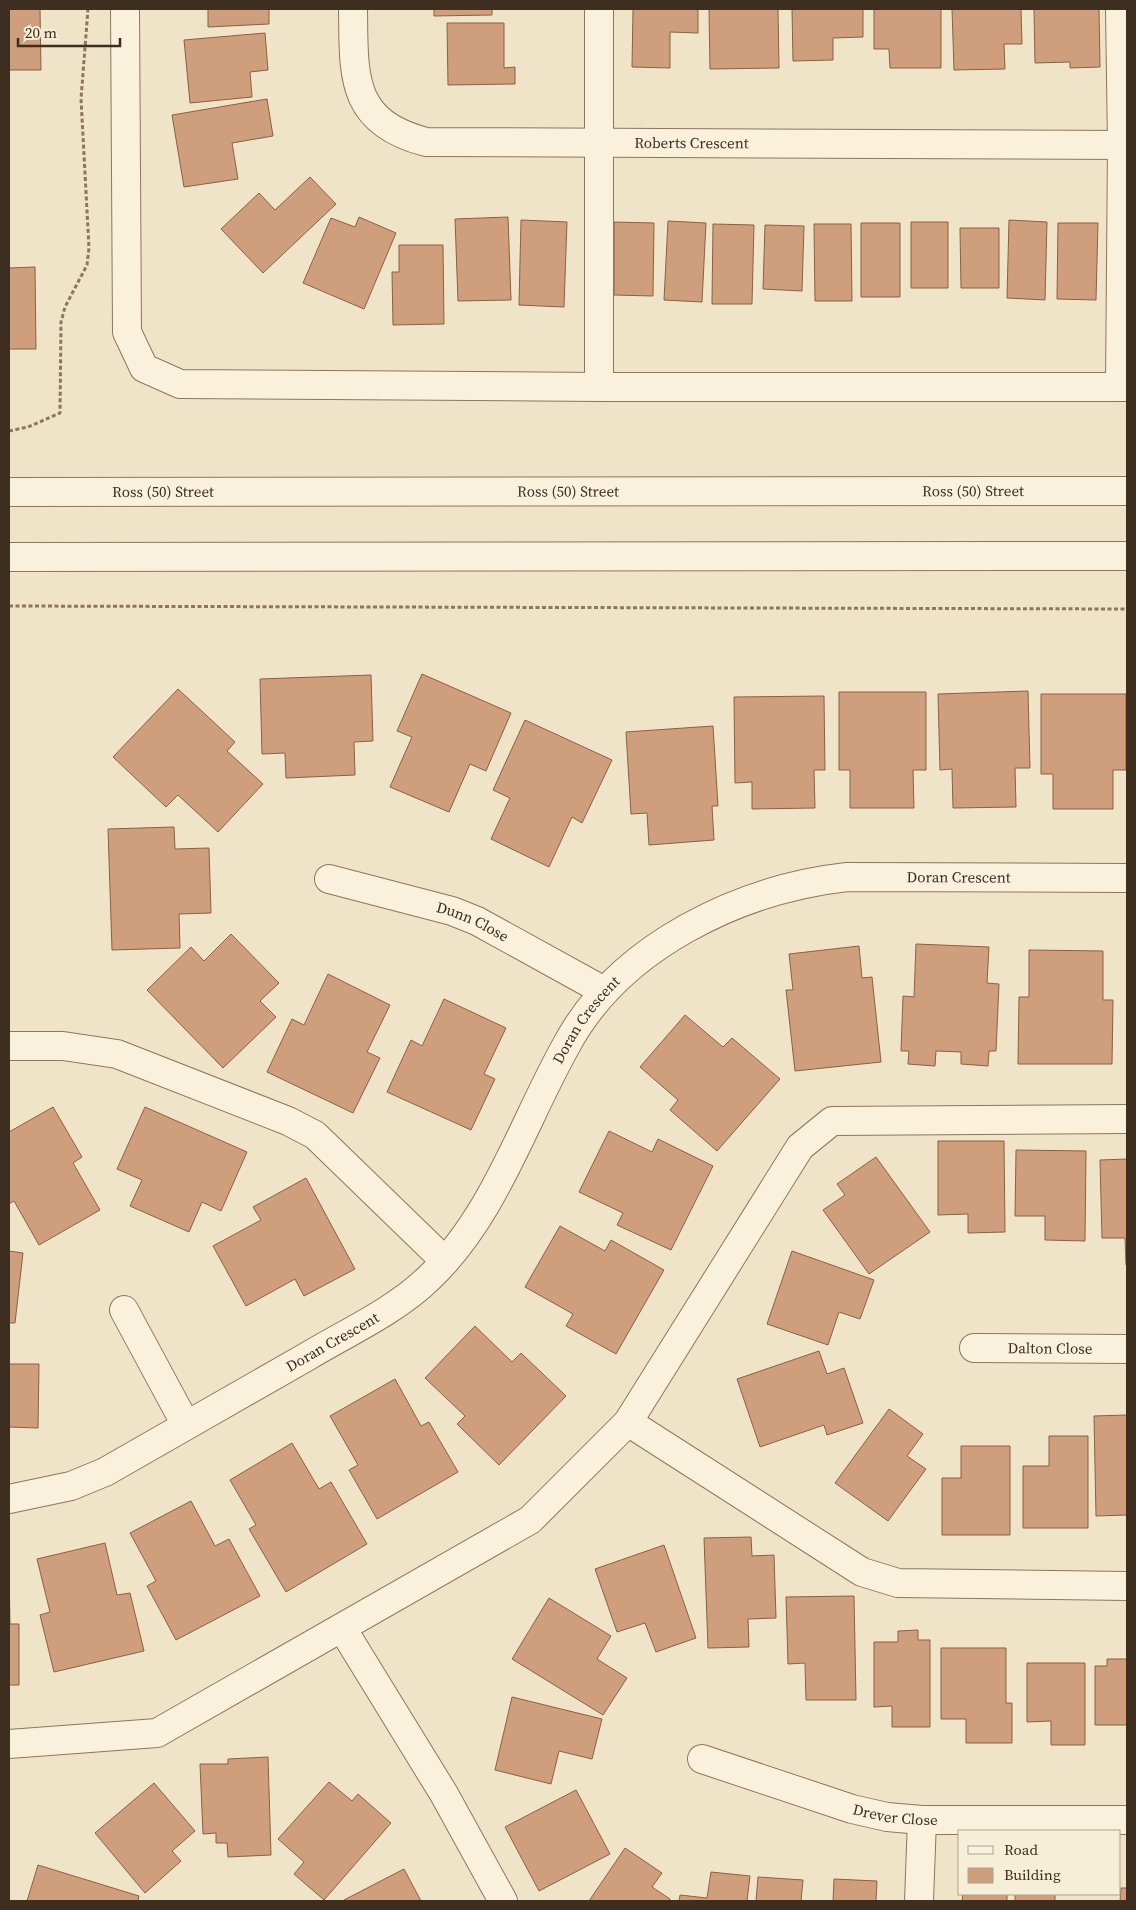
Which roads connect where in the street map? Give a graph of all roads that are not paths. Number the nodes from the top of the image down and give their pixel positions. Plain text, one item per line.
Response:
1 (125, 9) edge
2 (353, 9) edge
3 (599, 9) edge
4 (1120, 9) edge
5 (599, 143) junction
6 (1125, 145) edge
7 (599, 387) junction
8 (1124, 387) edge
9 (1127, 491) edge
10 (9, 492) edge
11 (1127, 556) edge
12 (9, 557) edge
13 (329, 878) dead end
14 (1127, 878) edge
15 (604, 992) junction
16 (9, 1046) edge
17 (1127, 1119) edge
18 (445, 1261) junction
19 (124, 1310) dead end
20 (974, 1348) dead end
21 (1127, 1350) edge
22 (628, 1422) junction
23 (186, 1425) junction
24 (9, 1498) edge
25 (1127, 1586) edge
26 (342, 1628) junction
27 (9, 1744) edge
28 (702, 1759) dead end
29 (922, 1820) junction
30 (1127, 1820) edge
31 (503, 1901) edge
32 (919, 1901) edge

1 - 7 street
2 - 5 street, Roberts Crescent
3 - 5 street
4 - 6 street
5 - 6 street, Roberts Crescent
5 - 7 street
6 - 8 street
7 - 8 street
9 - 10 street, Ross (50) Street
11 - 12 street
13 - 15 street, Dunn Close
14 - 15 street, Doran Crescent
15 - 18 street, Doran Crescent
16 - 18 street
17 - 22 street
18 - 23 street, Doran Crescent
19 - 23 street
20 - 21 street, Dalton Close
22 - 25 street
22 - 26 street
23 - 24 street, Doran Crescent
26 - 27 street
26 - 31 street
28 - 29 street, Drever Close
29 - 30 street, Drever Close
29 - 32 street

